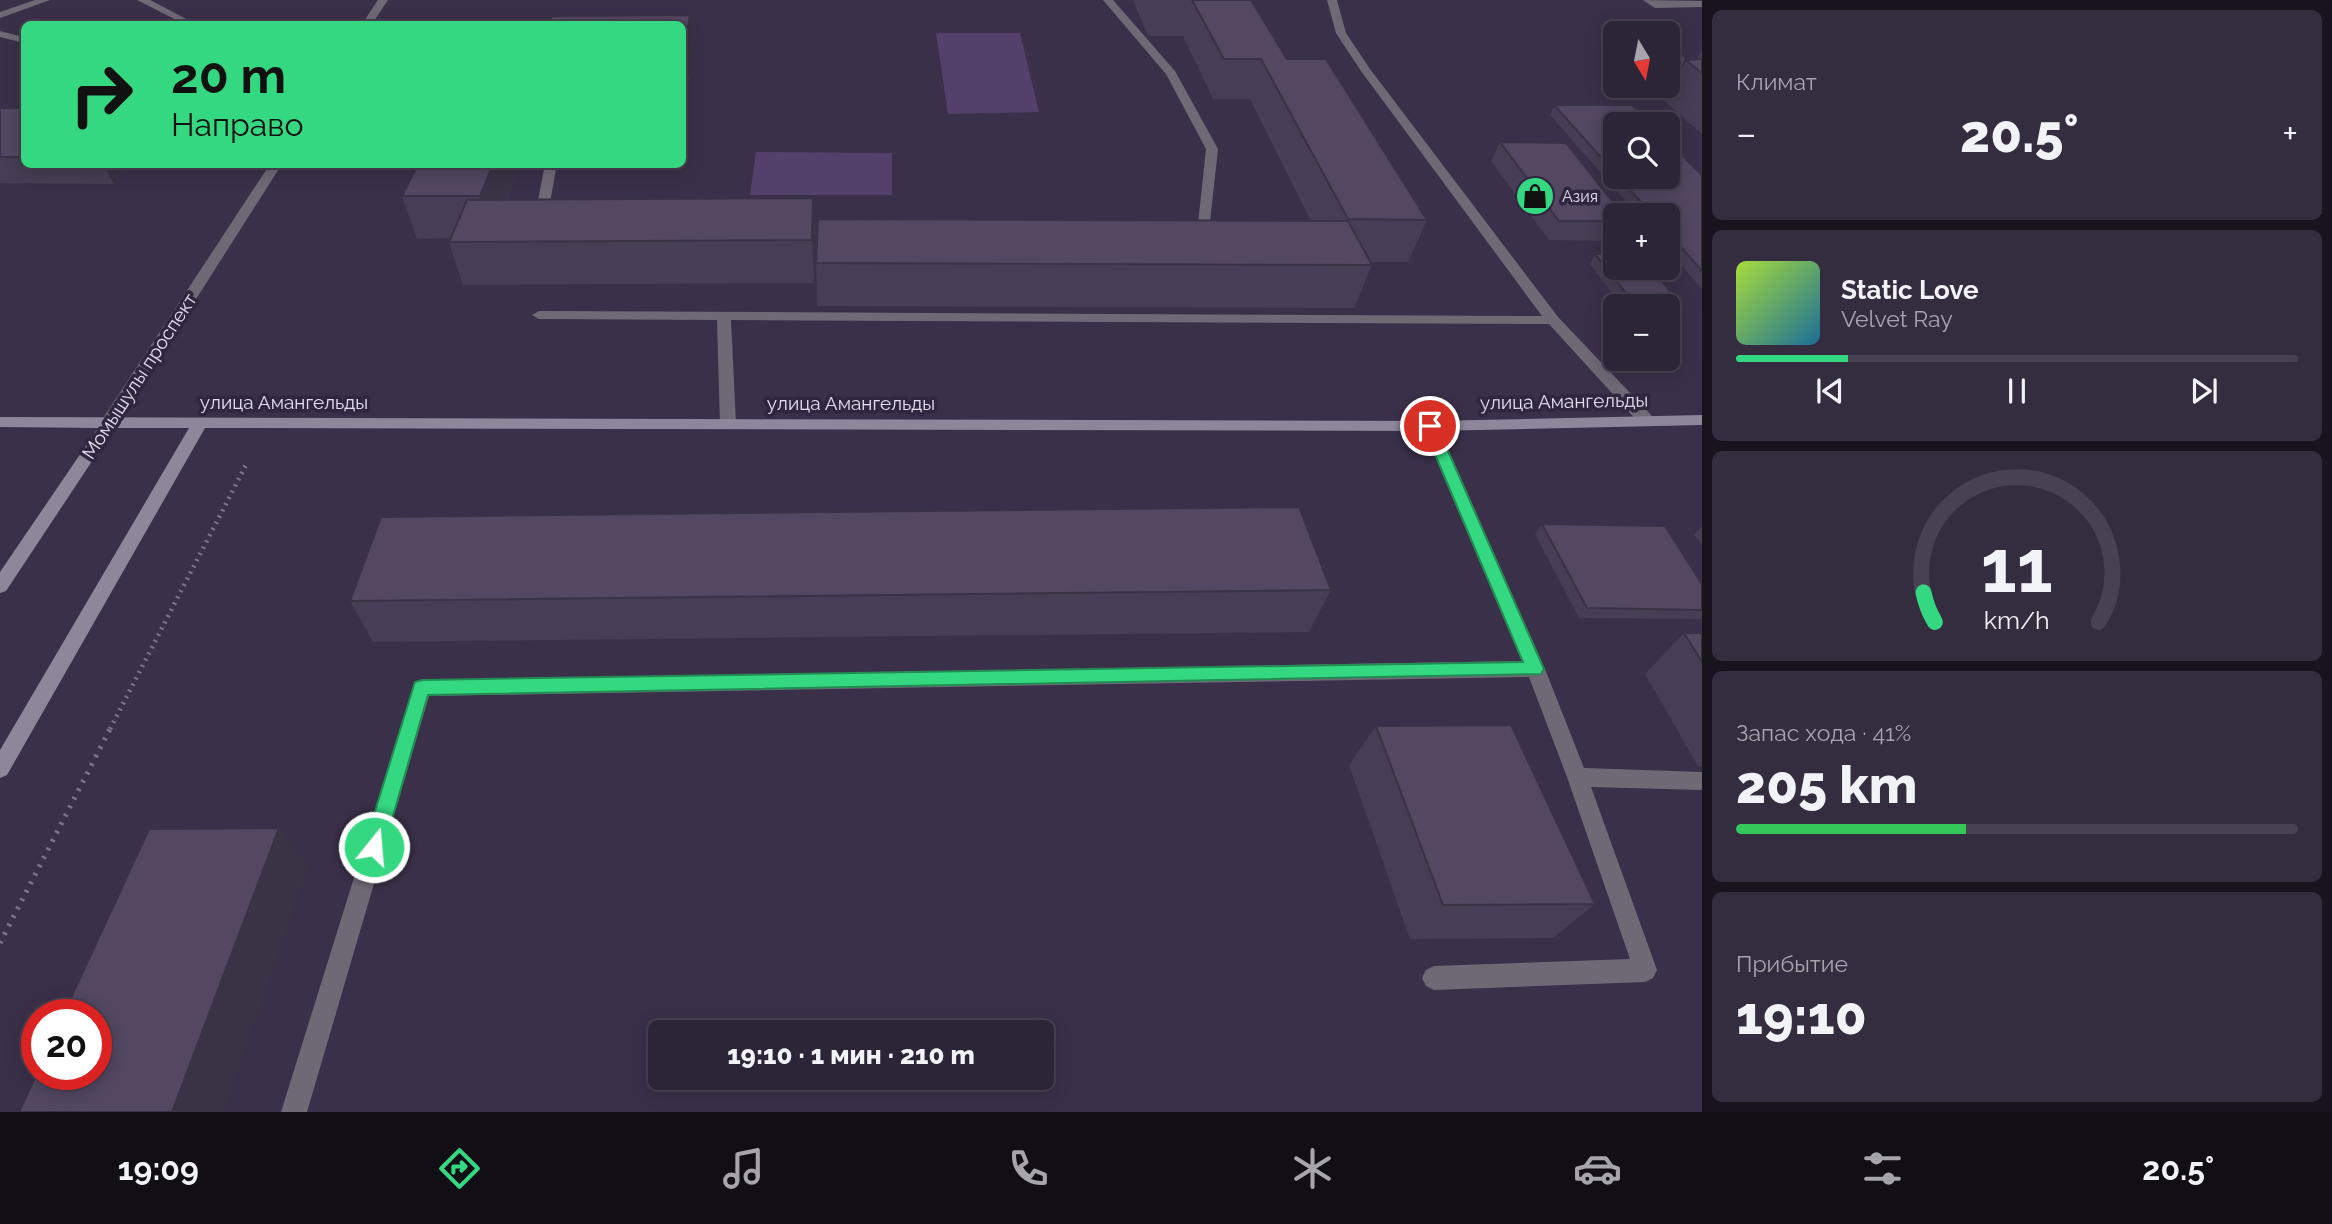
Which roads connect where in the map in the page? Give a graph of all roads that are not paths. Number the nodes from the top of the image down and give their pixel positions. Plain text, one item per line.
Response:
1 (45, 0) edge
2 (142, 0) edge
3 (383, 0) edge
4 (1108, 0) edge
5 (1332, 0) edge
6 (1648, 0) edge
7 (1702, 4) edge
8 (0, 15) edge
9 (185, 21) edge
10 (369, 21) edge
11 (0, 34) edge
12 (21, 39) edge
13 (273, 168) edge
14 (550, 168) edge
15 (569, 212) edge
16 (1177, 229) edge
17 (539, 315) dead end
18 (724, 315) junction
19 (1553, 320) junction
20 (1646, 420) junction
21 (1702, 420) edge
22 (0, 422) edge
23 (200, 423) junction
24 (107, 424) junction
25 (729, 424) junction
26 (1430, 426) junction
27 (0, 586) edge
28 (1535, 669) junction
29 (0, 769) edge
30 (1577, 777) junction
31 (1702, 781) edge
32 (1434, 978) dead end
33 (294, 1112) edge

1 - 8 street
2 - 9 street
3 - 10 street
4 - 16 street
5 - 19 street
6 - 7 street
11 - 12 street
13 - 24 street, Момышулы проспект
14 - 15 street
17 - 18 street
18 - 19 street
18 - 25 street
19 - 20 street
20 - 21 street, улица Амангельды
20 - 26 street, улица Амангельды
22 - 24 street, улица Амангельды
23 - 24 street, улица Амангельды
23 - 25 street, улица Амангельды
23 - 29 street
24 - 27 street, Момышулы проспект
25 - 26 street, улица Амангельды
26 - 28 street
28 - 30 street
28 - 33 street
30 - 31 street
30 - 32 street

